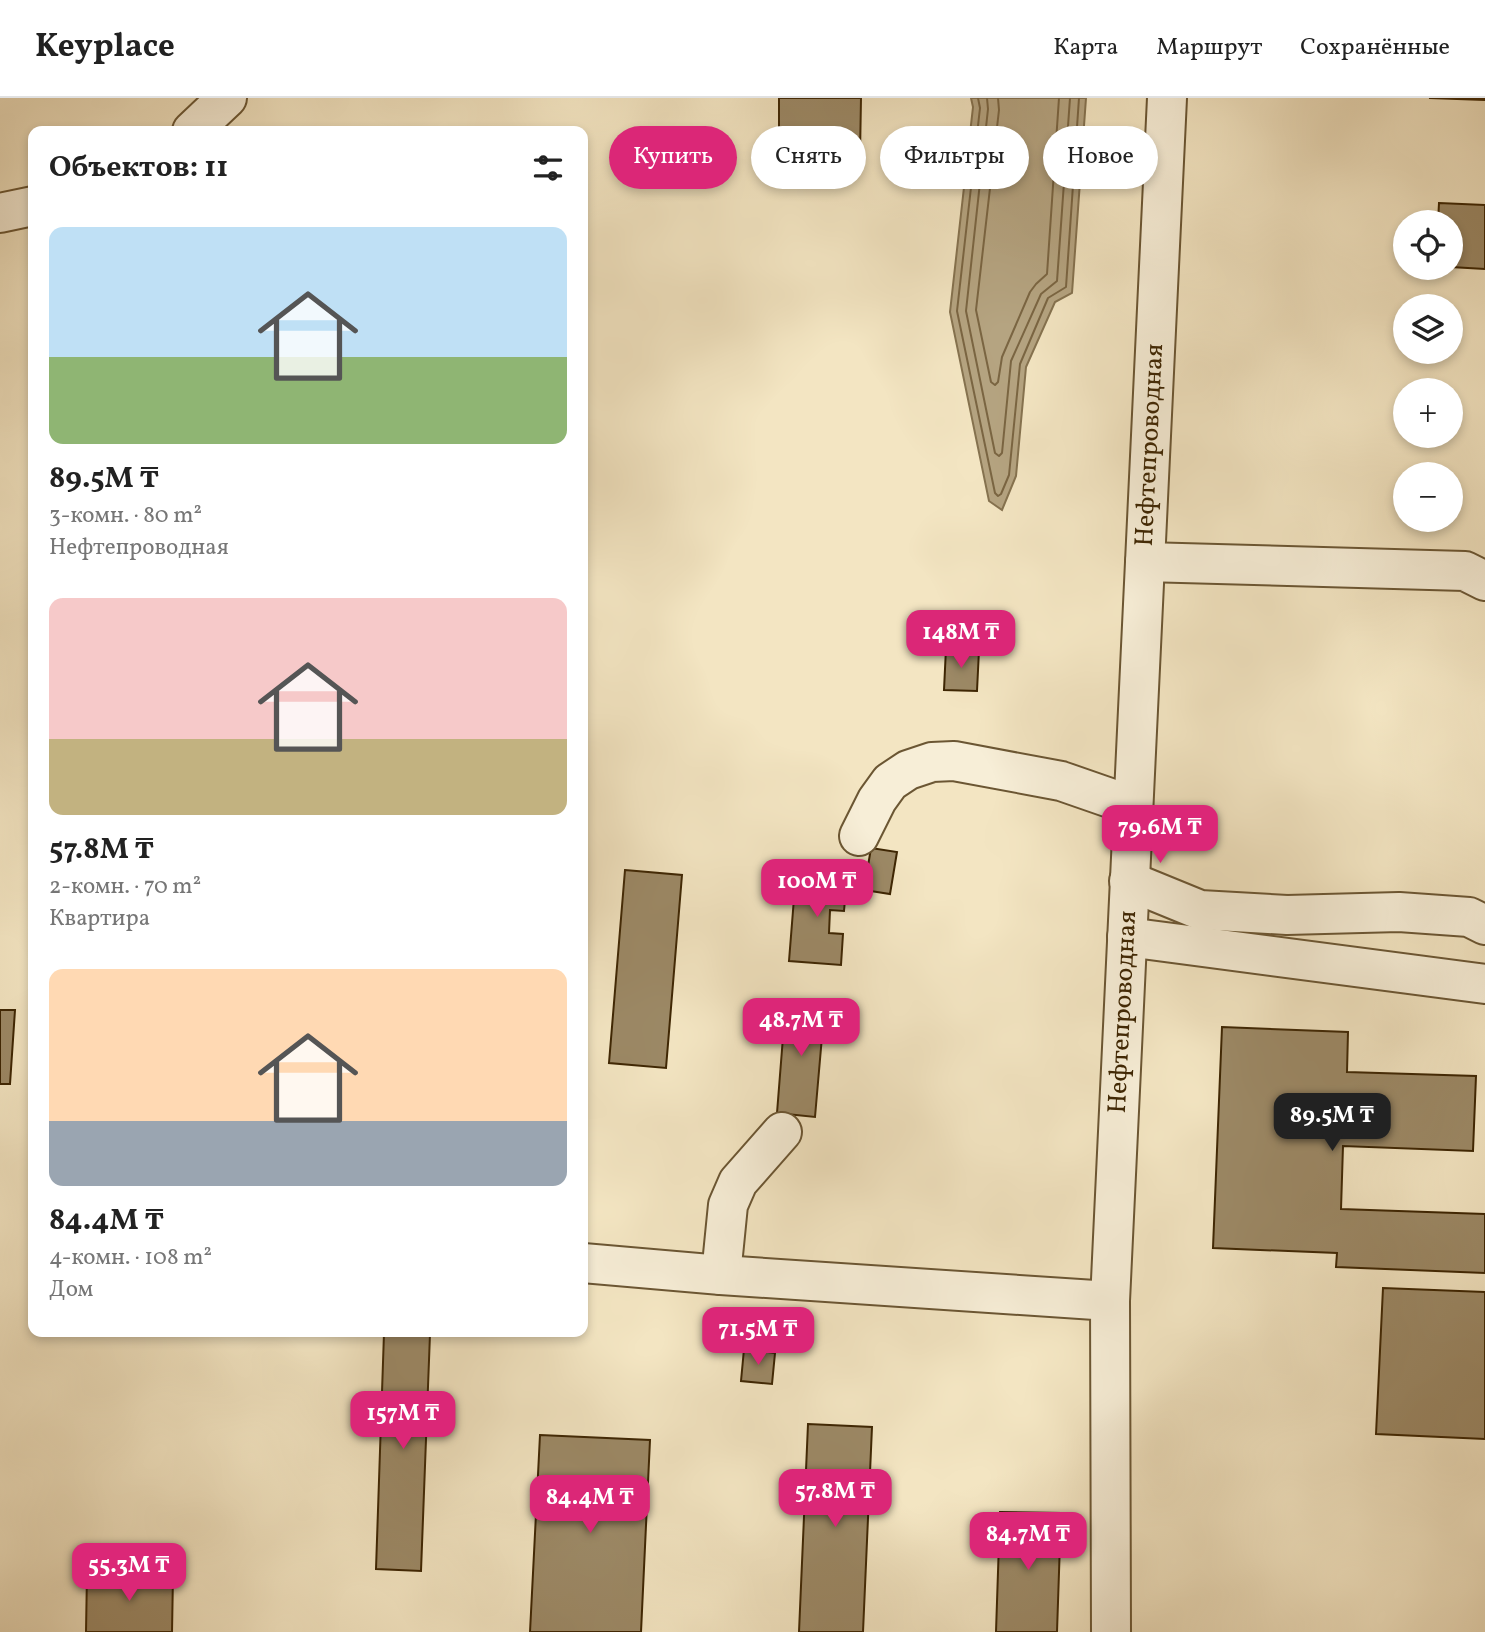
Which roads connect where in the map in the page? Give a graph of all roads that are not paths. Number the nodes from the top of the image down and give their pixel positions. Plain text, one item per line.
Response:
1 (227, 98) edge
2 (1167, 98) edge
3 (197, 126) edge
4 (28, 207) edge
5 (0, 213) edge
6 (1145, 562) junction
7 (1485, 581) edge
8 (1133, 806) junction
9 (859, 836) dead end
10 (1129, 881) junction
11 (1485, 925) edge
12 (1127, 937) junction
13 (1485, 984) edge
14 (782, 1132) dead end
15 (588, 1264) edge
16 (721, 1275) junction
17 (1110, 1301) junction
18 (1111, 1632) edge

1 - 3 street
2 - 6 street, Нефтепроводная
4 - 5 street
6 - 7 street
6 - 8 street, Нефтепроводная
8 - 9 street
8 - 10 street, Нефтепроводная
10 - 11 street
10 - 12 street, Нефтепроводная
12 - 13 street
12 - 17 street, Нефтепроводная
14 - 16 street
15 - 16 street
16 - 17 street
17 - 18 street, Нефтепроводная

